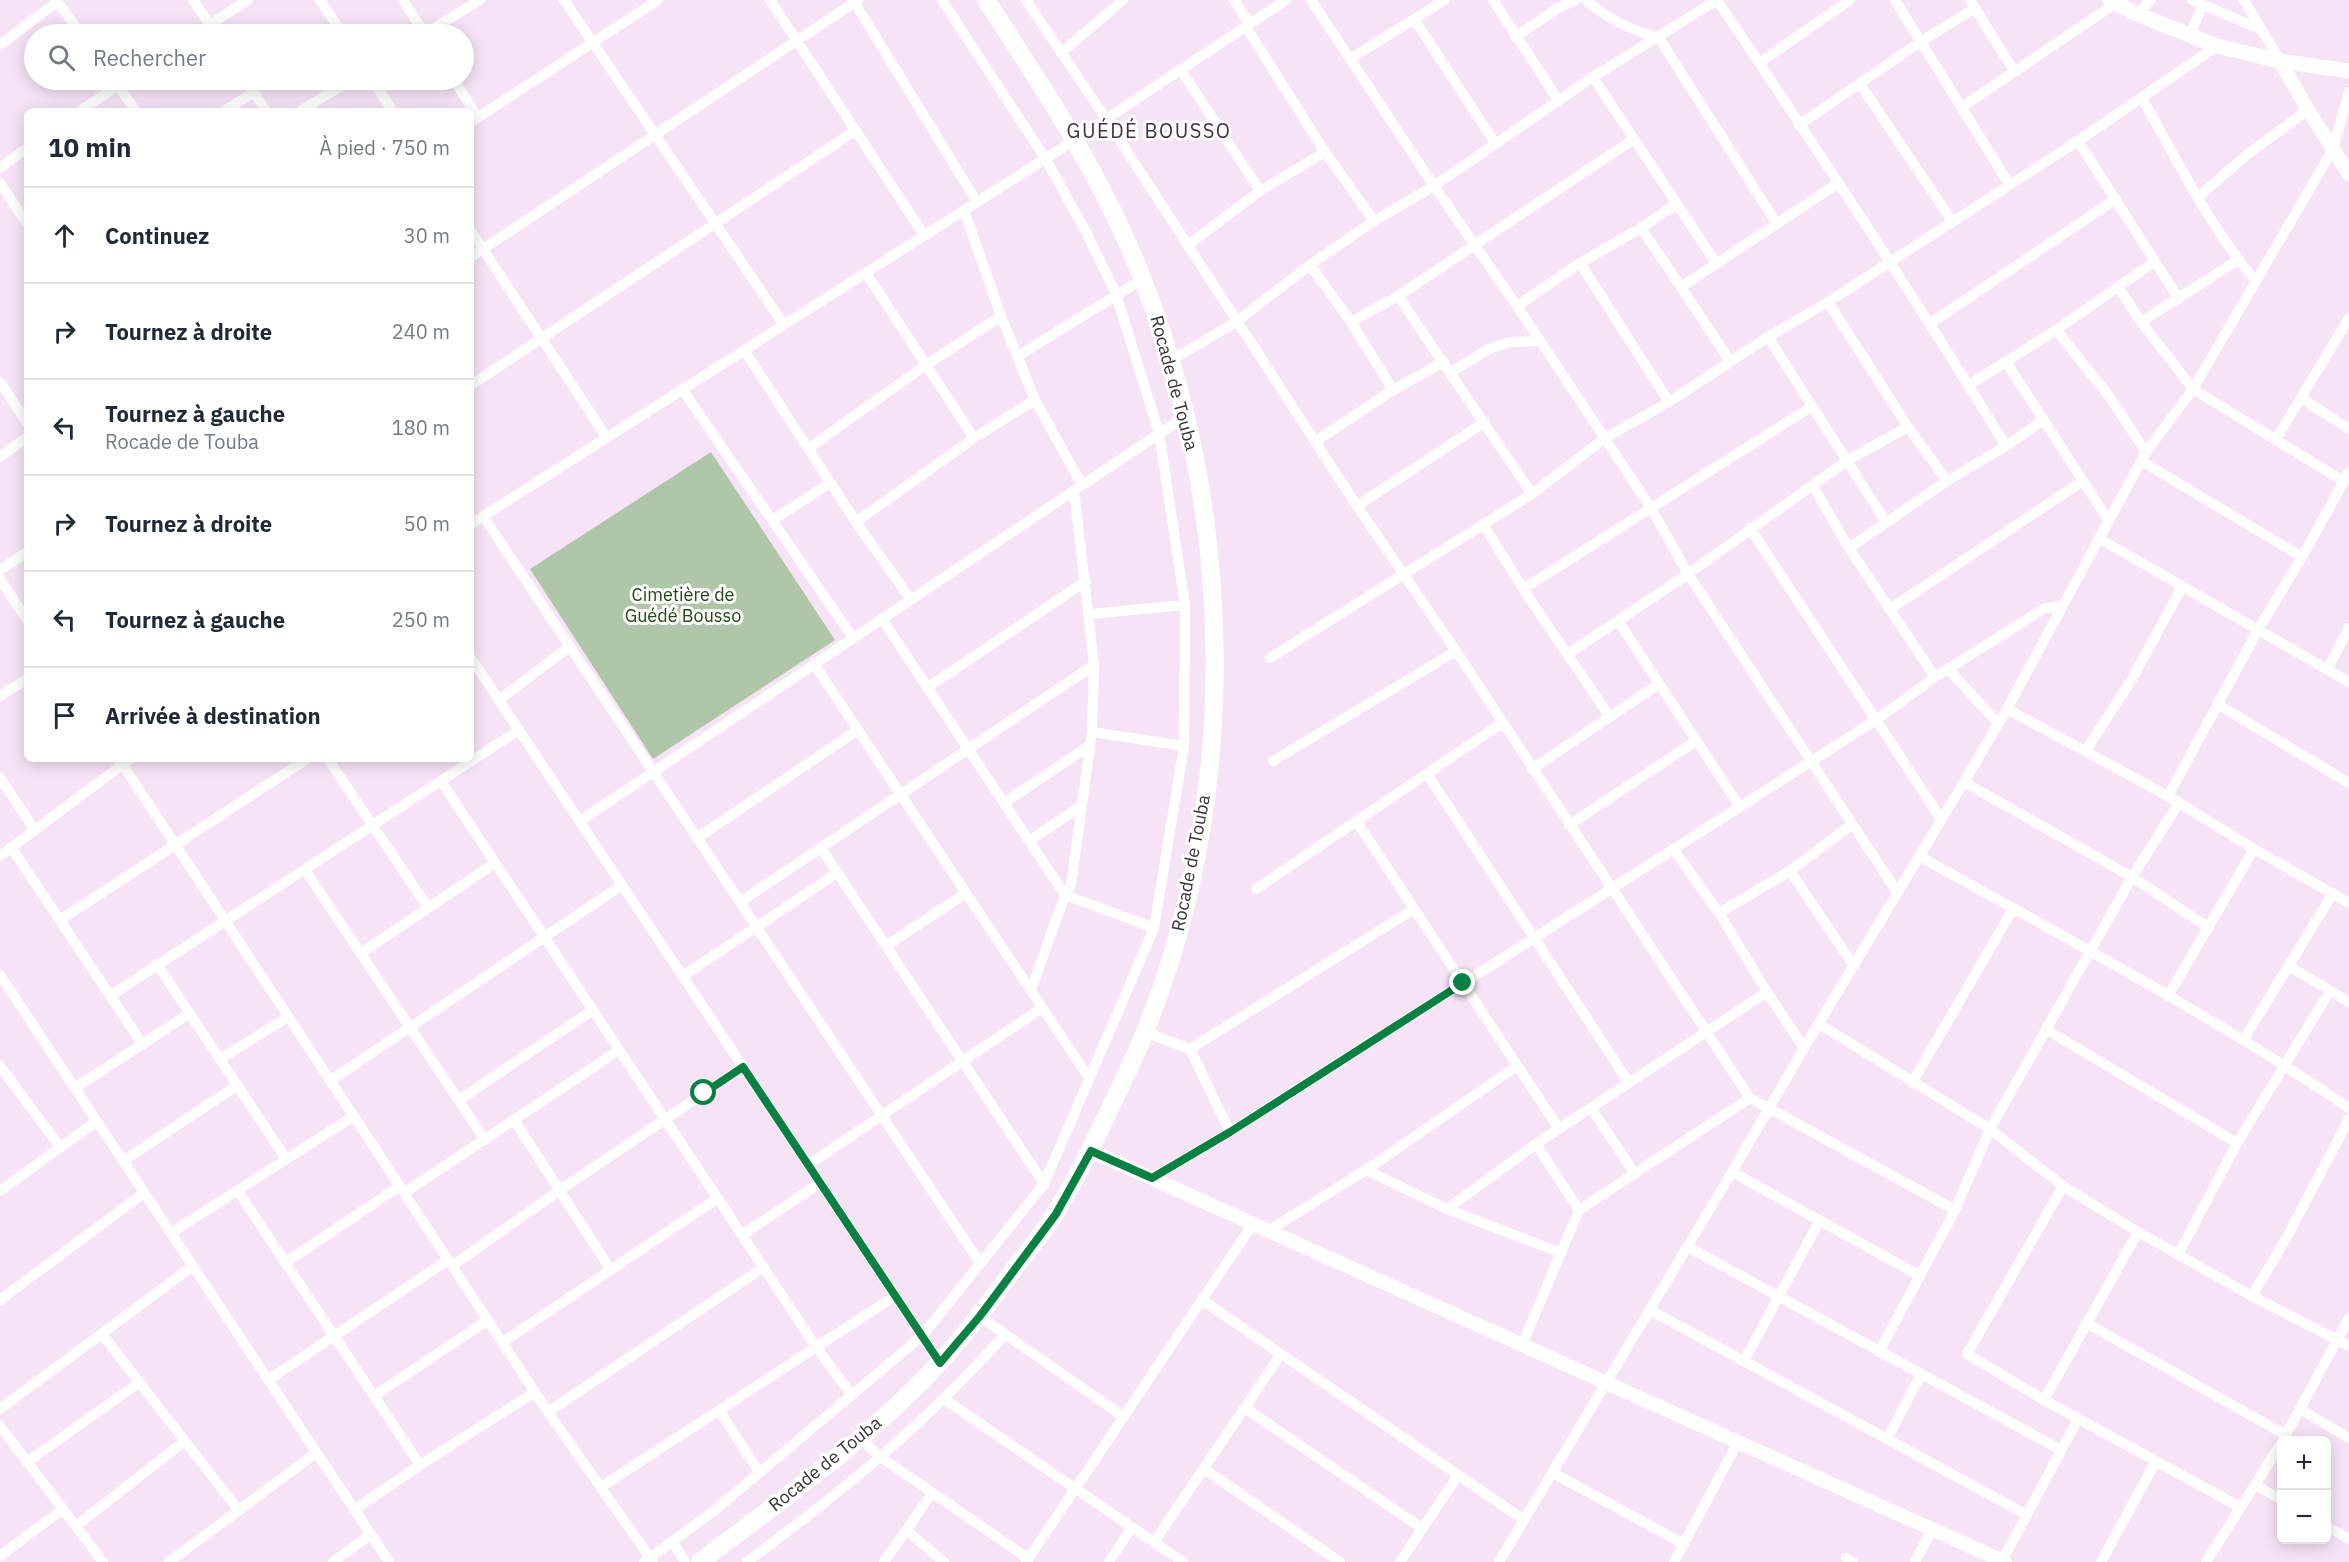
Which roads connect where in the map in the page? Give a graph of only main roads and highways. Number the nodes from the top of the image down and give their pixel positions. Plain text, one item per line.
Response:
1 (986, 0) edge
2 (2113, 2) edge
3 (2349, 70) edge
4 (700, 1562) edge

1 - 4 main road, Rocade de Touba
2 - 3 main road

